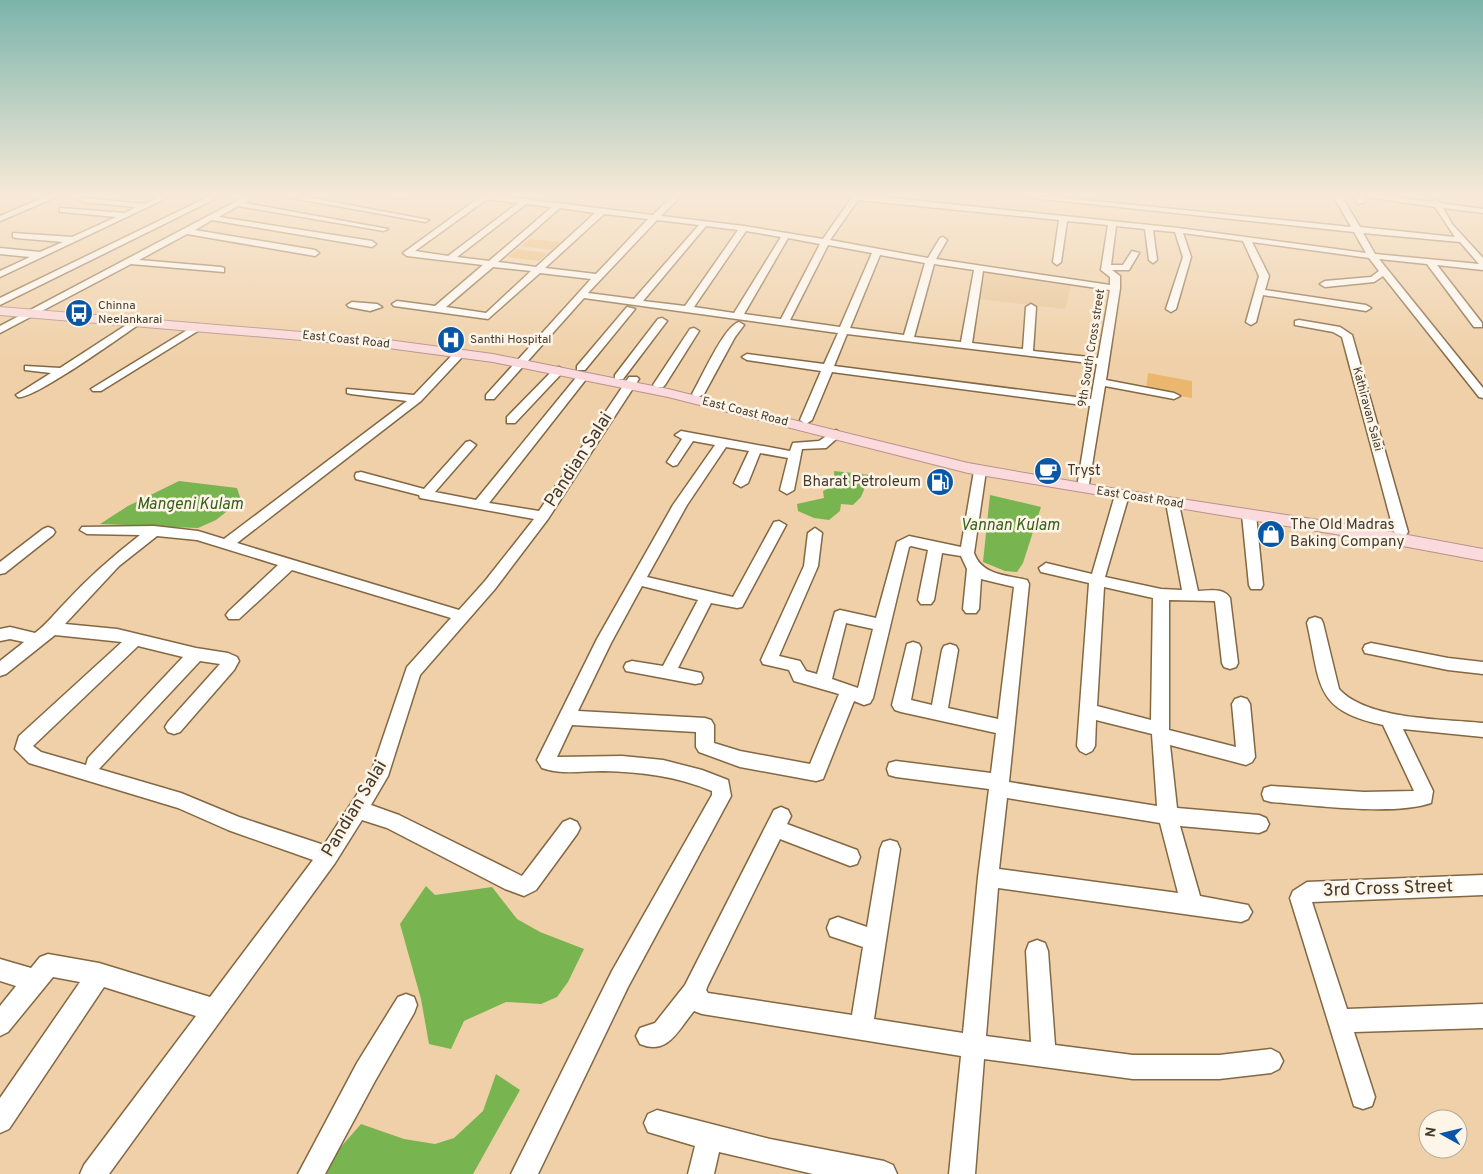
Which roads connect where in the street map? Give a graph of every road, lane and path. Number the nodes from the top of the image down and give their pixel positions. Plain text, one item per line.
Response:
1 (877, 251) edge
2 (8, 252) edge
3 (50, 252) edge
4 (103, 252) edge
5 (146, 252) edge
6 (308, 252) edge
7 (409, 252) edge
8 (458, 252) edge
9 (504, 252) edge
10 (558, 252) edge
11 (621, 252) edge
12 (680, 252) edge
13 (728, 252) edge
14 (777, 252) edge
15 (820, 252) edge
16 (881, 252) edge
17 (936, 252) edge
18 (1059, 252) edge
19 (1108, 252) edge
20 (1152, 252) edge
21 (1185, 252) edge
22 (1252, 252) edge
23 (1341, 252) edge
24 (1369, 252) edge
25 (1405, 252) edge
26 (1472, 252) edge
27 (315, 253) dead end
28 (1135, 253) dead end
29 (43, 255) junction
30 (1372, 256) junction
31 (450, 258) junction
32 (95, 260) dead end
33 (1153, 260) dead end
34 (930, 261) junction
35 (1058, 262) dead end
36 (1430, 262) junction
37 (124, 263) junction
38 (1482, 263) edge
39 (490, 264) junction
40 (979, 267) junction
41 (1106, 267) junction
42 (221, 270) dead end
43 (538, 270) junction
44 (0, 274) edge
45 (1385, 274) junction
46 (596, 277) junction
47 (1325, 284) dead end
48 (1115, 288) junction
49 (1261, 292) junction
50 (580, 295) junction
51 (0, 302) edge
52 (396, 304) dead end
53 (352, 305) dead end
54 (634, 305) junction
55 (0, 306) edge
56 (377, 307) dead end
57 (1032, 307) dead end
58 (689, 308) junction
59 (1366, 308) dead end
60 (438, 309) junction
61 (1171, 309) dead end
62 (0, 311) edge
63 (33, 312) junction
64 (739, 320) junction
65 (137, 321) junction
66 (662, 321) dead end
67 (785, 322) junction
68 (1251, 322) dead end
69 (1299, 323) dead end
70 (1478, 325) dead end
71 (197, 327) junction
72 (0, 330) edge
73 (844, 330) junction
74 (694, 331) dead end
75 (908, 339) junction
76 (966, 346) junction
77 (460, 353) junction
78 (1028, 354) junction
79 (747, 357) dead end
80 (525, 360) junction
81 (1104, 362) junction
82 (29, 368) dead end
83 (828, 368) junction
84 (559, 370) junction
85 (62, 371) junction
86 (582, 372) junction
87 (627, 380) junction
88 (1100, 382) junction
89 (659, 385) junction
90 (97, 389) dead end
91 (351, 391) dead end
92 (698, 394) junction
93 (1483, 395) edge
94 (22, 396) dead end
95 (1174, 396) dead end
96 (490, 397) dead end
97 (417, 399) junction
98 (1096, 403) junction
99 (511, 420) dead end
100 (806, 420) junction
101 (836, 434) junction
102 (859, 436) junction
103 (723, 444) junction
104 (470, 445) dead end
105 (756, 449) junction
106 (795, 456) junction
107 (674, 462) dead end
108 (980, 470) junction
109 (361, 476) dead end
110 (1084, 481) junction
111 (741, 483) dead end
112 (787, 490) dead end
113 (425, 495) junction
114 (1122, 496) junction
115 (1173, 502) junction
116 (479, 506) junction
117 (1249, 514) junction
118 (543, 516) junction
119 (779, 525) dead end
120 (87, 530) dead end
121 (154, 531) junction
122 (48, 532) dead end
123 (1400, 532) junction
124 (815, 533) dead end
125 (227, 544) junction
126 (936, 546) junction
127 (1483, 546) edge
128 (1483, 554) edge
129 (970, 562) junction
130 (290, 563) junction
131 (1046, 568) dead end
132 (0, 569) edge
133 (640, 580) junction
134 (1097, 580) junction
135 (1256, 585) dead end
136 (1161, 594) junction
137 (1191, 596) junction
138 (707, 597) junction
139 (926, 600) dead end
140 (971, 609) dead end
141 (234, 615) dead end
142 (462, 616) junction
143 (1315, 623) dead end
144 (883, 625) junction
145 (52, 629) junction
146 (0, 635) edge
147 (135, 639) junction
148 (38, 640) junction
149 (913, 648) dead end
150 (1371, 649) dead end
151 (950, 650) dead end
152 (196, 654) junction
153 (1230, 663) dead end
154 (632, 668) dead end
155 (1483, 668) edge
156 (0, 670) edge
157 (667, 673) junction
158 (695, 678) dead end
159 (824, 682) junction
160 (848, 691) junction
161 (1241, 704) dead end
162 (1089, 711) junction
163 (939, 712) junction
164 (567, 718) junction
165 (1389, 720) junction
166 (174, 727) dead end
167 (1006, 728) junction
168 (1483, 730) edge
169 (1160, 732) junction
170 (1086, 746) dead end
171 (94, 762) dead end
172 (896, 769) dead end
173 (999, 785) junction
174 (1271, 794) dead end
175 (358, 810) junction
176 (1168, 816) junction
177 (1259, 824) dead end
178 (570, 828) dead end
179 (890, 849) dead end
180 (328, 856) junction
181 (850, 857) dead end
182 (988, 876) junction
183 (1483, 885) edge
184 (1192, 906) junction
185 (1241, 912) dead end
186 (838, 928) dead end
187 (876, 940) junction
188 (1037, 951) dead end
189 (0, 970) edge
190 (100, 974) junction
191 (35, 980) junction
192 (694, 992) junction
193 (406, 1005) dead end
194 (214, 1010) junction
195 (1483, 1016) edge
196 (1338, 1021) junction
197 (0, 1024) edge
198 (861, 1028) junction
199 (648, 1036) dead end
200 (972, 1046) junction
201 (1044, 1056) junction
202 (1271, 1061) dead end
203 (1363, 1096) dead end
204 (0, 1120) edge
205 (657, 1123) dead end
206 (710, 1138) junction
207 (830, 1170) edge
208 (93, 1174) edge
209 (310, 1174) edge
210 (524, 1174) edge
211 (701, 1174) edge
212 (884, 1174) edge
213 (962, 1174) edge

1 - 73 street
2 - 29 street
3 - 29 street
4 - 51 street
5 - 37 street
6 - 27 street
7 - 31 street
8 - 31 street
9 - 39 street
10 - 43 street
11 - 46 street
12 - 54 street
13 - 58 street
14 - 64 street
15 - 67 street
16 - 34 street
17 - 34 street
18 - 35 street
19 - 41 street
20 - 33 street
21 - 61 street
22 - 49 street
23 - 30 street
24 - 30 street
25 - 38 street
26 - 38 street
28 - 41 street
29 - 44 street
30 - 36 street
30 - 45 street
31 - 39 street
32 - 37 street
34 - 40 street
34 - 75 street
36 - 38 street
36 - 70 street
37 - 42 street
37 - 63 street
39 - 43 street
39 - 60 street
40 - 48 street
40 - 76 street
41 - 48 street, 9th South Cross street
43 - 46 street
43 - 60 street
45 - 47 street
45 - 93 street
46 - 50 street
48 - 81 street, 9th South Cross street
49 - 59 street
49 - 68 street
50 - 54 street
50 - 80 street
52 - 60 street
53 - 56 street
54 - 58 street
54 - 86 street
55 - 63 main road, East Coast Road
57 - 78 street
58 - 64 street
62 - 63 main road, East Coast Road
63 - 65 main road, East Coast Road
63 - 72 street
63 - 80 main road, East Coast Road
64 - 67 street
64 - 92 street
65 - 71 main road, East Coast Road
65 - 85 street
66 - 87 street, Pandian Salai
67 - 73 street
69 - 123 street, Kathiravan Salai
71 - 77 main road, East Coast Road
71 - 90 street
73 - 75 street
73 - 83 street
74 - 89 street
75 - 76 street
76 - 78 street
77 - 80 main road, East Coast Road
77 - 97 street
78 - 81 street
79 - 83 street
80 - 84 main road, East Coast Road
80 - 86 main road, East Coast Road
80 - 96 street
81 - 88 street, 9th South Cross street
82 - 85 street
83 - 98 street
83 - 100 street
84 - 86 main road, East Coast Road
84 - 99 street
85 - 94 street
86 - 87 main road, East Coast Road
86 - 116 street
87 - 89 main road, East Coast Road
87 - 101 main road, East Coast Road
87 - 118 street, Pandian Salai
88 - 95 street
88 - 98 street, 9th South Cross street
89 - 92 main road, East Coast Road
91 - 97 street
92 - 100 main road, East Coast Road
97 - 125 street
98 - 110 street, 9th South Cross street
100 - 102 main road, East Coast Road
101 - 102 main road, East Coast Road
101 - 106 street
102 - 108 main road, East Coast Road
102 - 110 main road, East Coast Road
103 - 105 street
103 - 107 street
103 - 133 street
104 - 113 street
105 - 106 street
105 - 111 street
106 - 112 street
108 - 114 main road, East Coast Road
108 - 129 street
109 - 113 street
110 - 123 main road, East Coast Road
113 - 116 street
114 - 115 main road, East Coast Road
114 - 134 street
115 - 117 main road, East Coast Road
115 - 137 street
116 - 118 street
117 - 128 main road, East Coast Road
117 - 135 street
118 - 142 street, Pandian Salai
119 - 138 street
120 - 121 street
121 - 125 street
121 - 145 street
122 - 132 street
123 - 127 main road, East Coast Road
124 - 159 street
125 - 130 street
126 - 129 street
126 - 139 street
126 - 144 street
129 - 140 street
129 - 167 street
130 - 141 street
130 - 142 street
131 - 134 street
133 - 138 street
133 - 164 street
134 - 136 street
134 - 162 street
136 - 137 street
136 - 169 street
137 - 153 street
138 - 157 street
142 - 175 street, Pandian Salai
143 - 165 street
144 - 159 street
144 - 160 street
145 - 147 street
145 - 148 street
146 - 148 street
147 - 152 street
147 - 180 street
148 - 156 street
149 - 163 street
150 - 155 street
151 - 163 street
152 - 166 street
152 - 171 street
154 - 157 street
157 - 158 street
159 - 160 street
160 - 164 street
161 - 169 street
162 - 169 street
162 - 170 street
163 - 167 street
164 - 210 street
165 - 168 street
165 - 174 street
167 - 173 street
169 - 176 street
172 - 173 street
173 - 176 street
173 - 182 street
175 - 178 street
175 - 180 street, Pandian Salai
176 - 177 street
176 - 184 street
179 - 187 street
180 - 194 street, Pandian Salai
181 - 192 street
182 - 184 street
182 - 200 street
183 - 196 street, 3rd Cross Street
184 - 185 street
186 - 187 street
187 - 198 street
188 - 201 street
189 - 191 street
190 - 191 street
190 - 194 street
190 - 204 street
191 - 197 street
192 - 198 street
192 - 199 street
193 - 209 street
194 - 208 street, Pandian Salai
195 - 196 street
196 - 203 street
198 - 200 street
200 - 201 street
200 - 213 street
201 - 202 street
205 - 206 street
206 - 207 street
206 - 211 street
207 - 212 street

